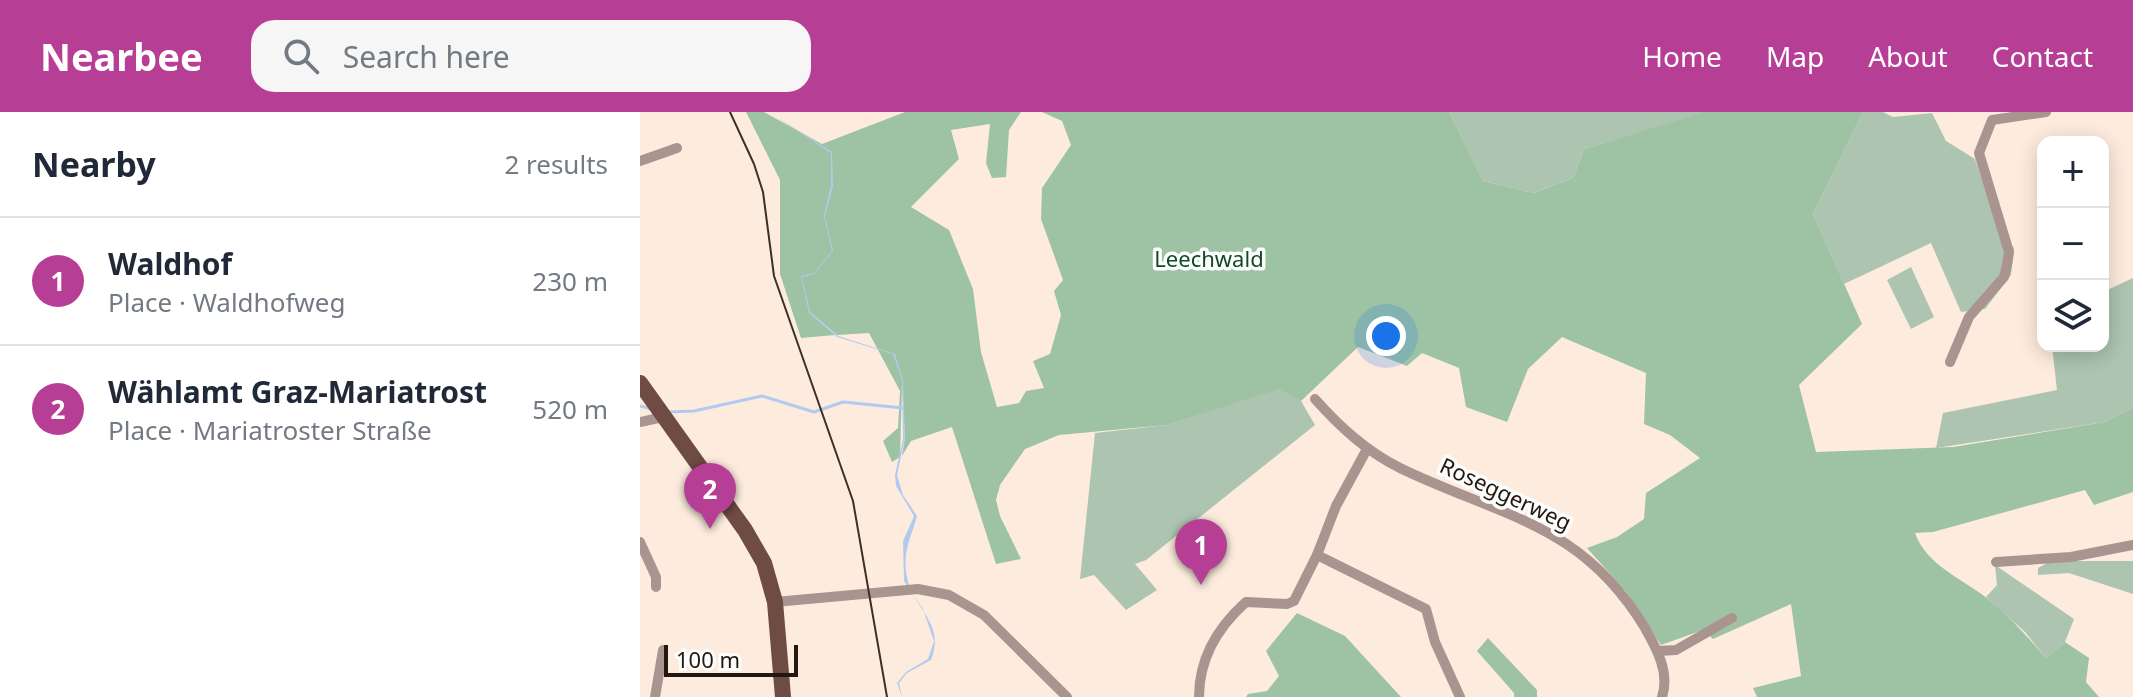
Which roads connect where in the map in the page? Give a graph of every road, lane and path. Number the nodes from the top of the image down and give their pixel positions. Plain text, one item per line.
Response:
1 (2046, 112) edge
2 (677, 148) dead end
3 (640, 161) edge
4 (1950, 362) dead end
5 (640, 383) edge
6 (1315, 399) dead end
7 (659, 410) junction
8 (640, 422) edge
9 (1367, 449) junction
10 (640, 542) edge
11 (2133, 545) edge
12 (1317, 555) junction
13 (1996, 562) dead end
14 (656, 587) dead end
15 (775, 602) junction
16 (1732, 618) dead end
17 (663, 650) dead end
18 (1658, 651) junction
19 (655, 697) edge
20 (783, 697) edge
21 (1067, 697) edge
22 (1199, 697) edge
23 (1460, 697) edge
24 (1662, 697) edge

1 - 4 street
2 - 3 street
5 - 7 main road
6 - 9 street, Roseggerweg
7 - 8 street
7 - 15 main road
9 - 12 street
9 - 18 street, Roseggerweg
10 - 14 street
11 - 13 street
12 - 22 street
12 - 23 street
15 - 20 main road
15 - 21 street
16 - 18 street
17 - 19 street
18 - 24 street, Roseggerweg

